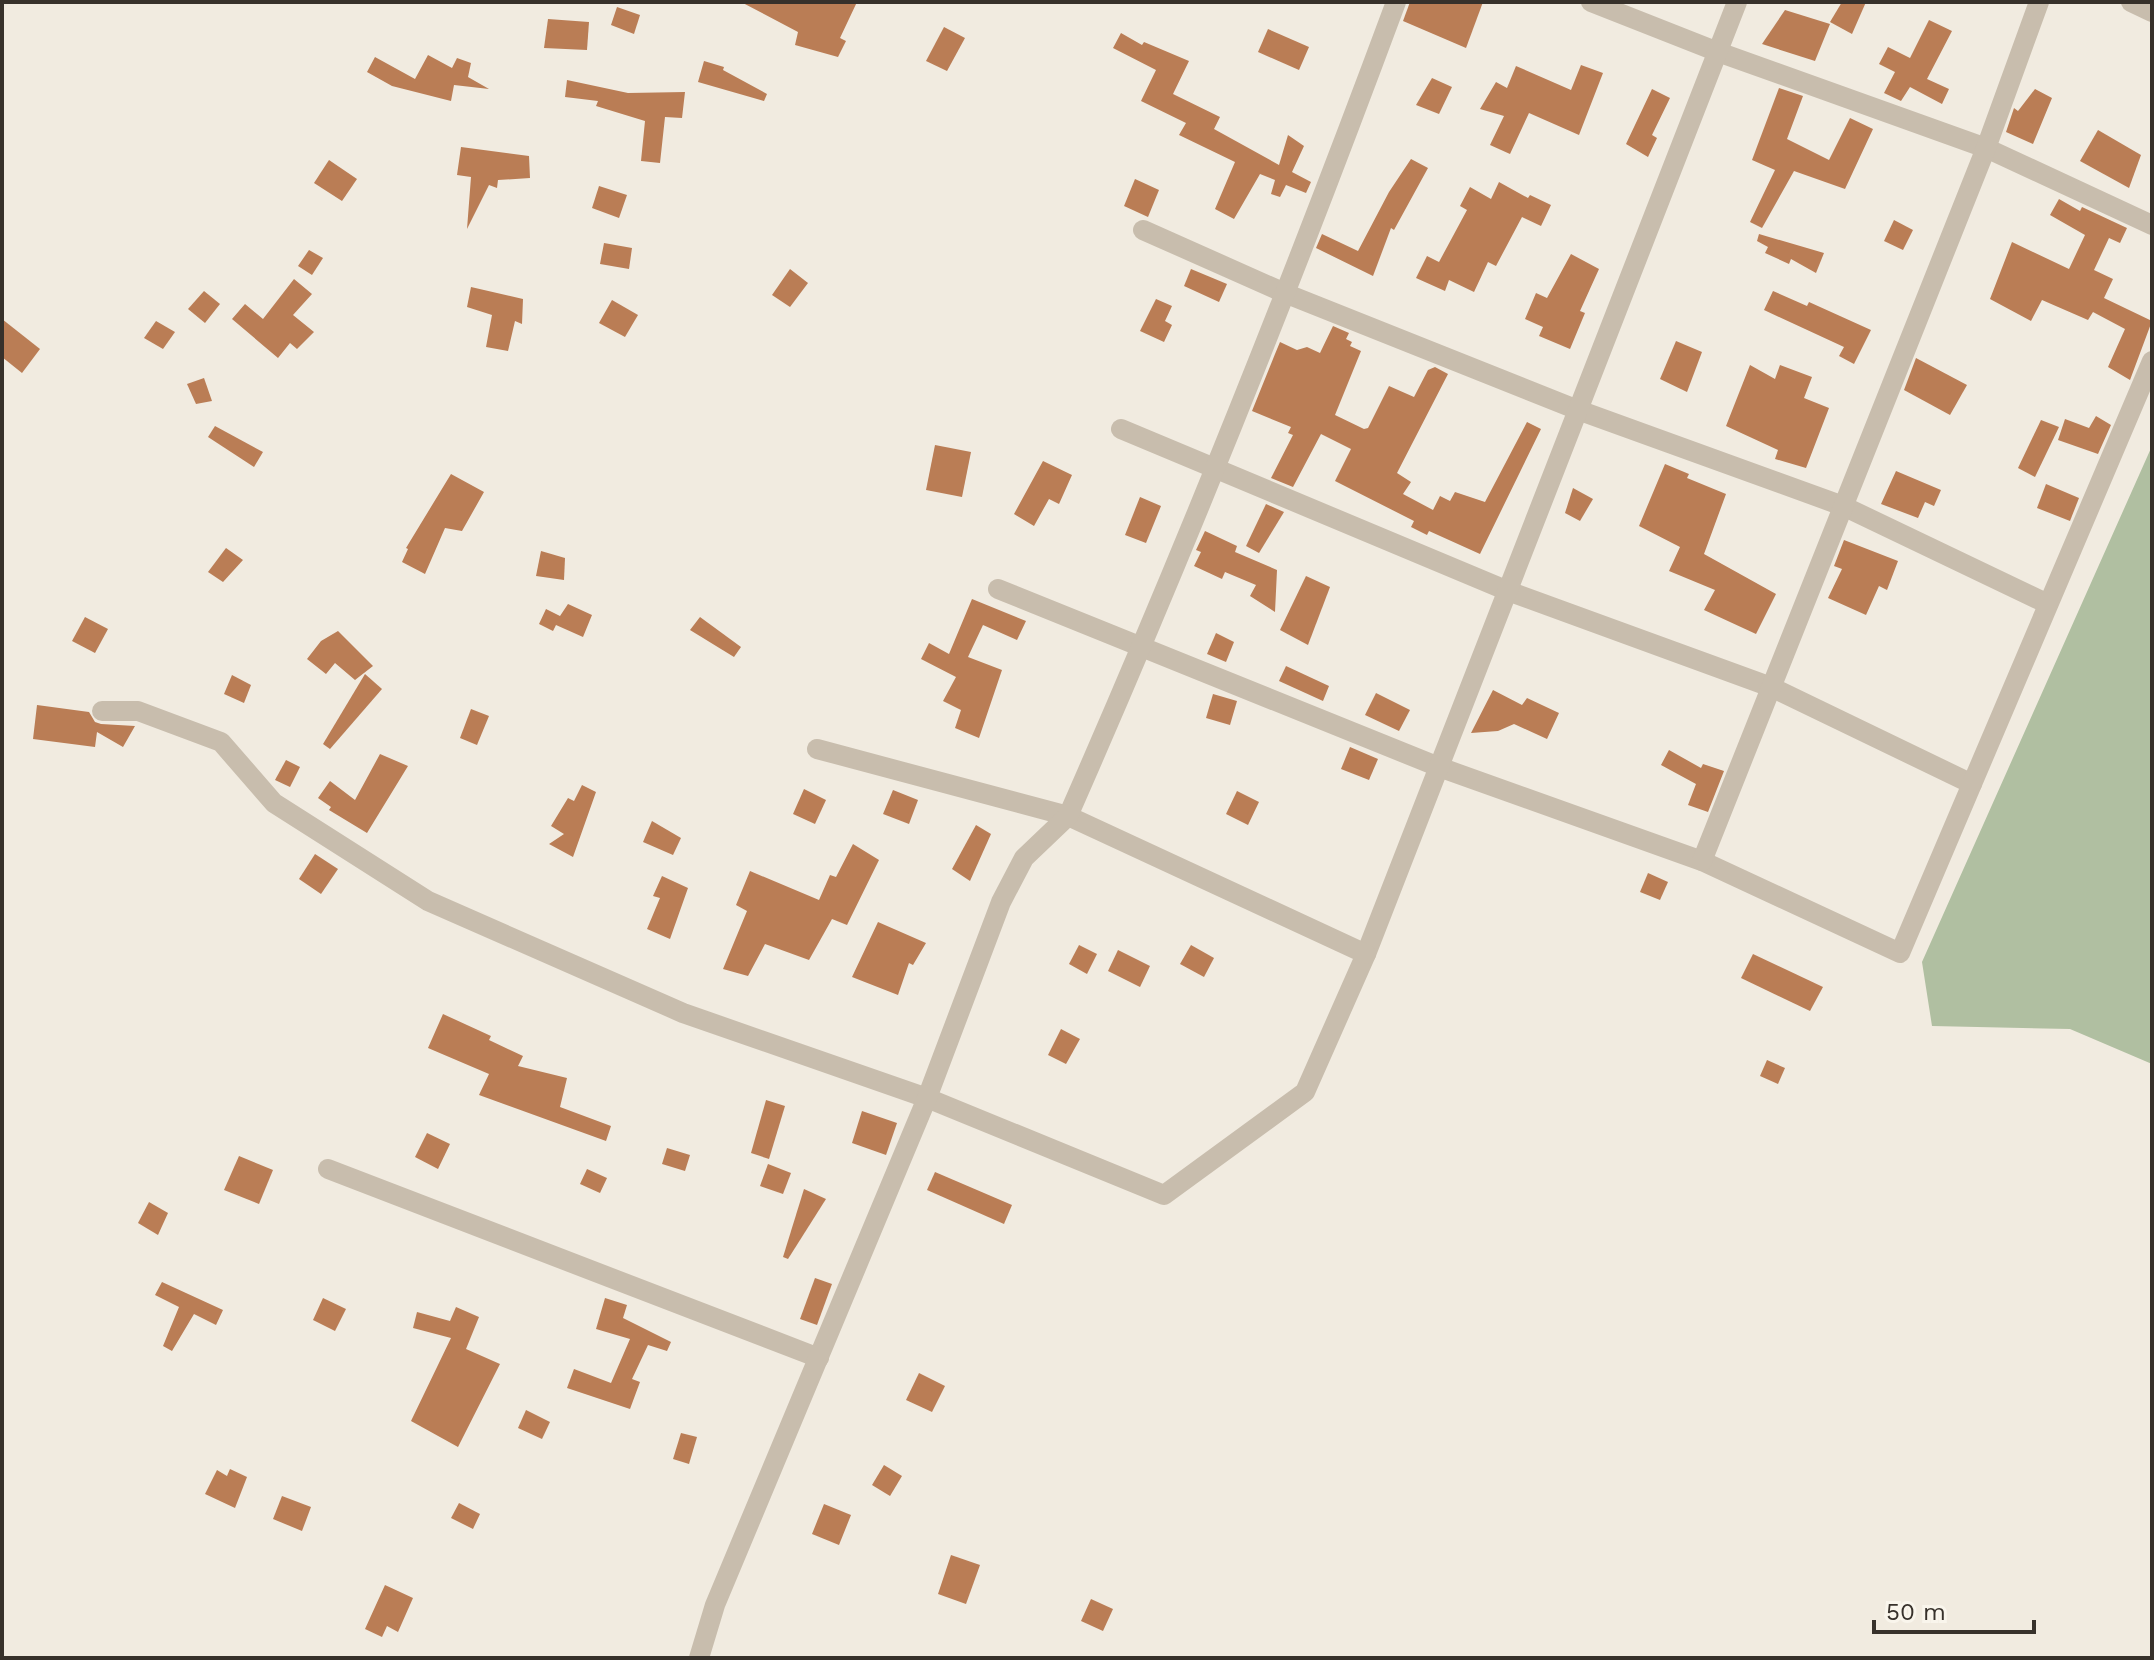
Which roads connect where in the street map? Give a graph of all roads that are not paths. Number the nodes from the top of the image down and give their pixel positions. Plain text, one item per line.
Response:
1 (1396, 2) edge
2 (1591, 2) edge
3 (1737, 2) edge
4 (2039, 2) edge
5 (2131, 2) edge
6 (2152, 12) edge
7 (1718, 52) junction
8 (1986, 148) junction
9 (2152, 225) edge
10 (1143, 230) dead end
11 (1287, 294) junction
12 (2152, 361) edge
13 (1578, 410) junction
14 (1121, 429) dead end
15 (1217, 471) junction
16 (1843, 506) junction
17 (998, 589) dead end
18 (1508, 591) junction
19 (2048, 604) junction
20 (1143, 647) junction
21 (1771, 687) junction
22 (102, 711) dead end
23 (817, 749) dead end
24 (1439, 767) junction
25 (1972, 784) junction
26 (1068, 816) junction
27 (1702, 861) junction
28 (1366, 954) junction
29 (927, 1098) junction
30 (328, 1169) dead end
31 (819, 1358) junction
32 (699, 1658) edge

1 - 11 street
2 - 7 street
3 - 7 street
4 - 8 street
5 - 6 street
7 - 8 street
7 - 13 street
8 - 9 street
8 - 16 street
10 - 11 street
11 - 13 street
11 - 15 street
12 - 19 street
13 - 16 street
13 - 18 street
14 - 15 street
15 - 18 street
15 - 20 street
16 - 19 street
16 - 21 street
17 - 20 street
18 - 21 street
18 - 24 street
19 - 25 street
20 - 24 street
20 - 26 street
21 - 25 street
21 - 27 street
22 - 29 street
23 - 26 street
24 - 27 street
24 - 28 street
25 - 27 street
26 - 28 street
26 - 29 street
28 - 29 street
29 - 31 street
30 - 31 street
31 - 32 street

